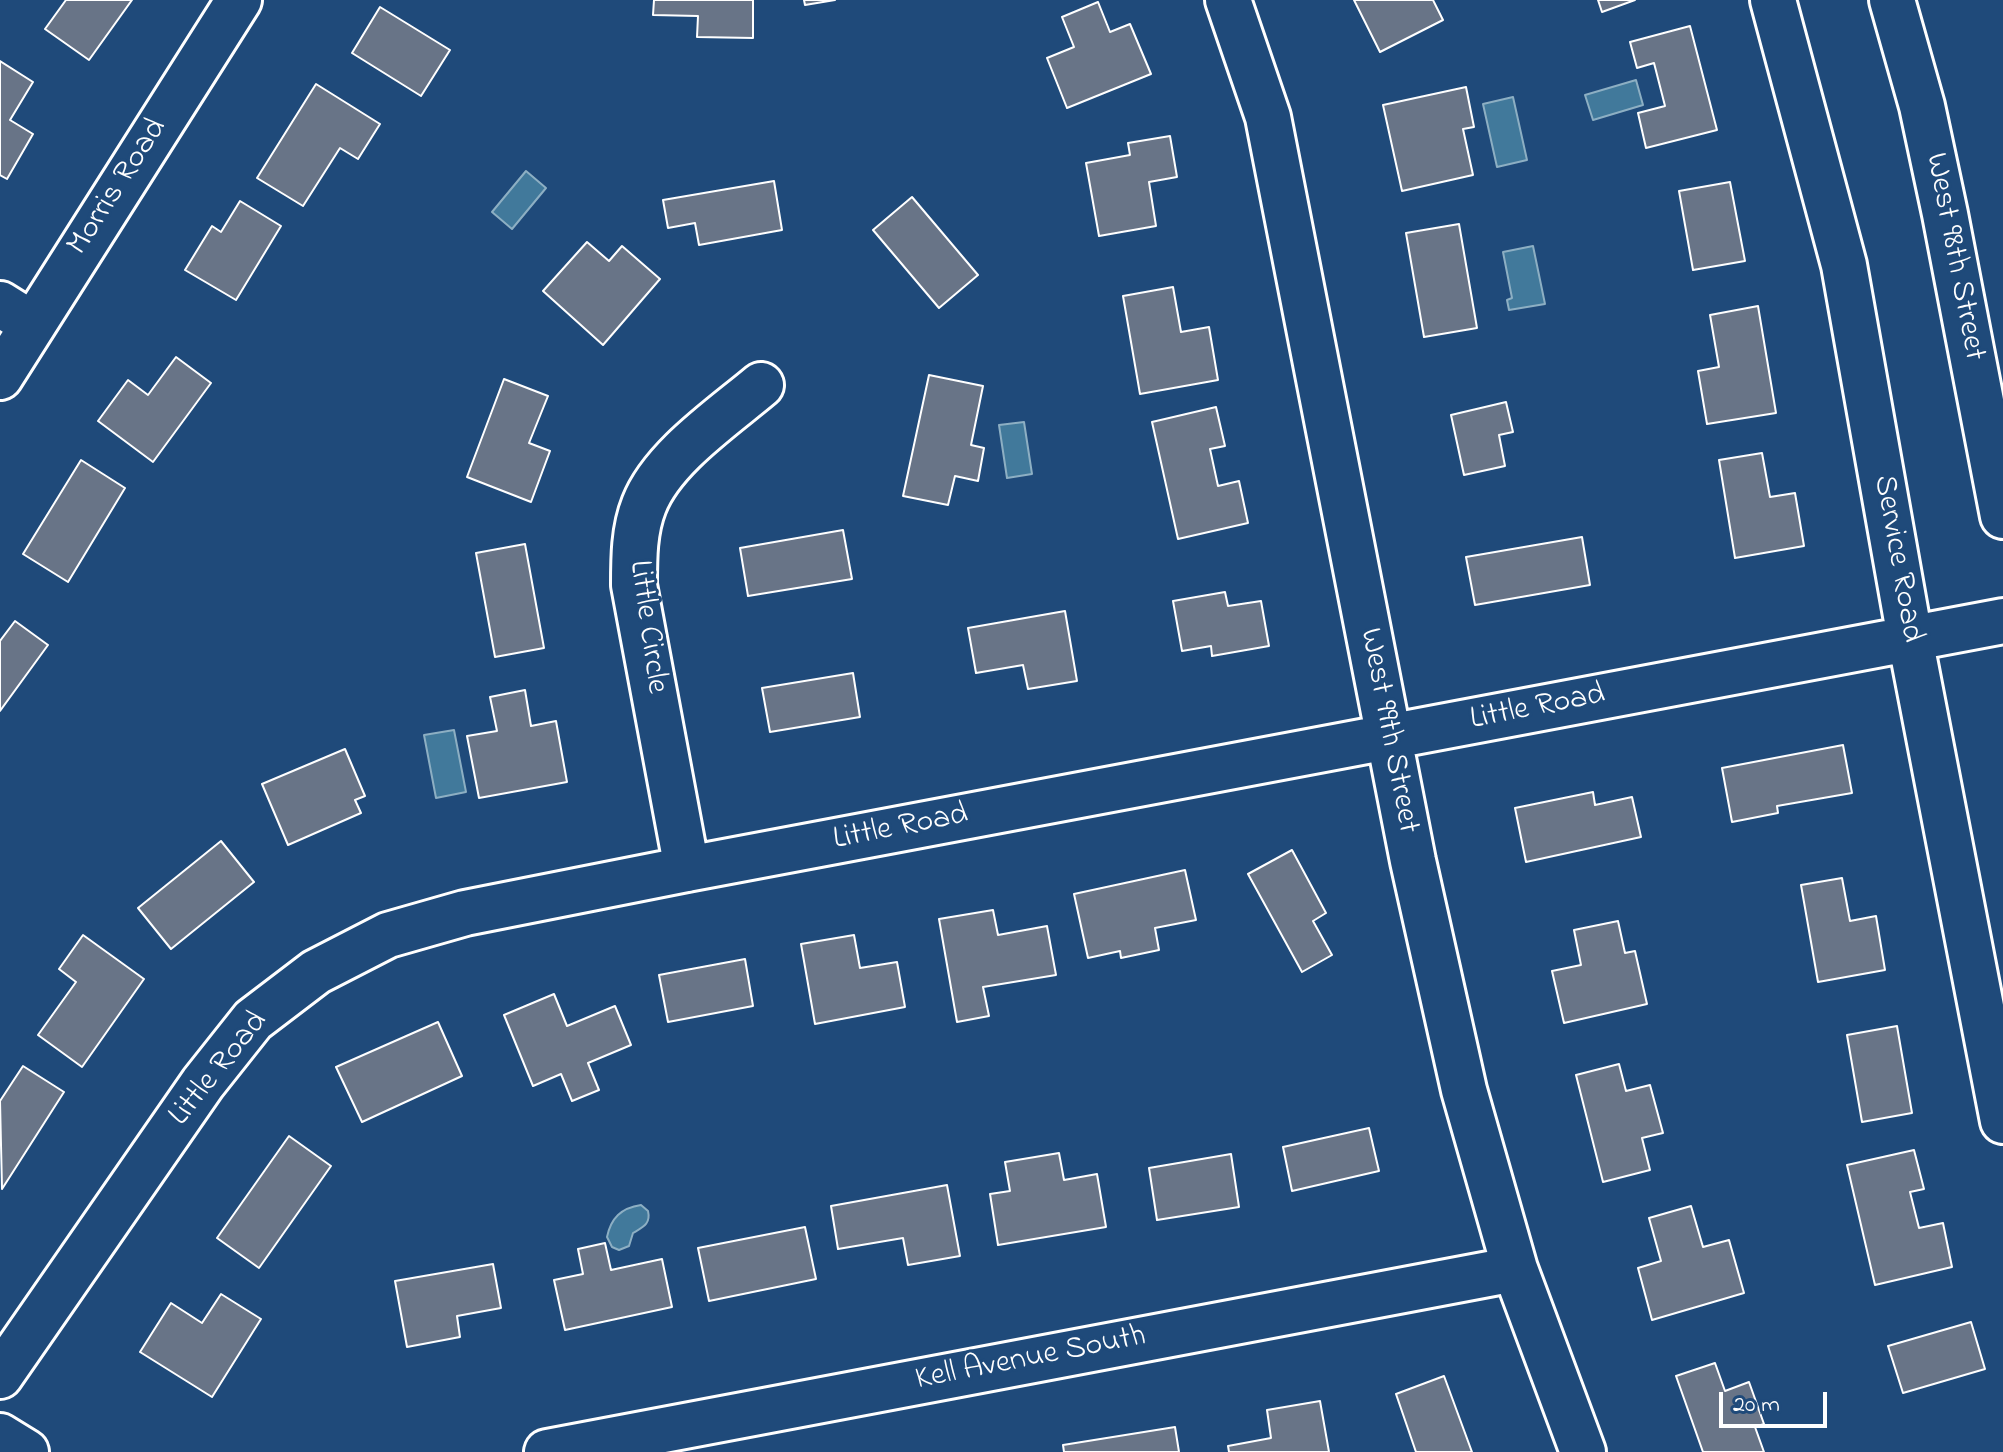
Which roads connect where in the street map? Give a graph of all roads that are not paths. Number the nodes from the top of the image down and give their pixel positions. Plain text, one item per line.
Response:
1 (239, 0) edge
2 (1228, 0) edge
3 (1773, 0) edge
4 (1892, 0) edge
5 (16, 314) edge
6 (0, 377) edge
7 (761, 385) dead end
8 (2003, 516) edge
9 (2003, 621) edge
10 (1910, 638) junction
11 (1389, 737) junction
12 (687, 869) junction
13 (2003, 1121) edge
14 (1515, 1269) junction
15 (0, 1376) edge
16 (0, 1436) edge
17 (26, 1452) edge
18 (547, 1452) edge
19 (1583, 1452) edge

1 - 5 street, Morris Road
2 - 11 street, West 99th Street
3 - 10 street, Service Road
4 - 8 street, West 98th Street
5 - 6 street, Morris Road
7 - 12 street, Little Circle
9 - 10 street, Little Road
10 - 11 street, Little Road
10 - 13 street, Service Road
11 - 12 street, Little Road
11 - 14 street, West 99th Street
12 - 15 street, Little Road
14 - 18 street, Kell Avenue South
14 - 19 street, West 99th Street
16 - 17 street

